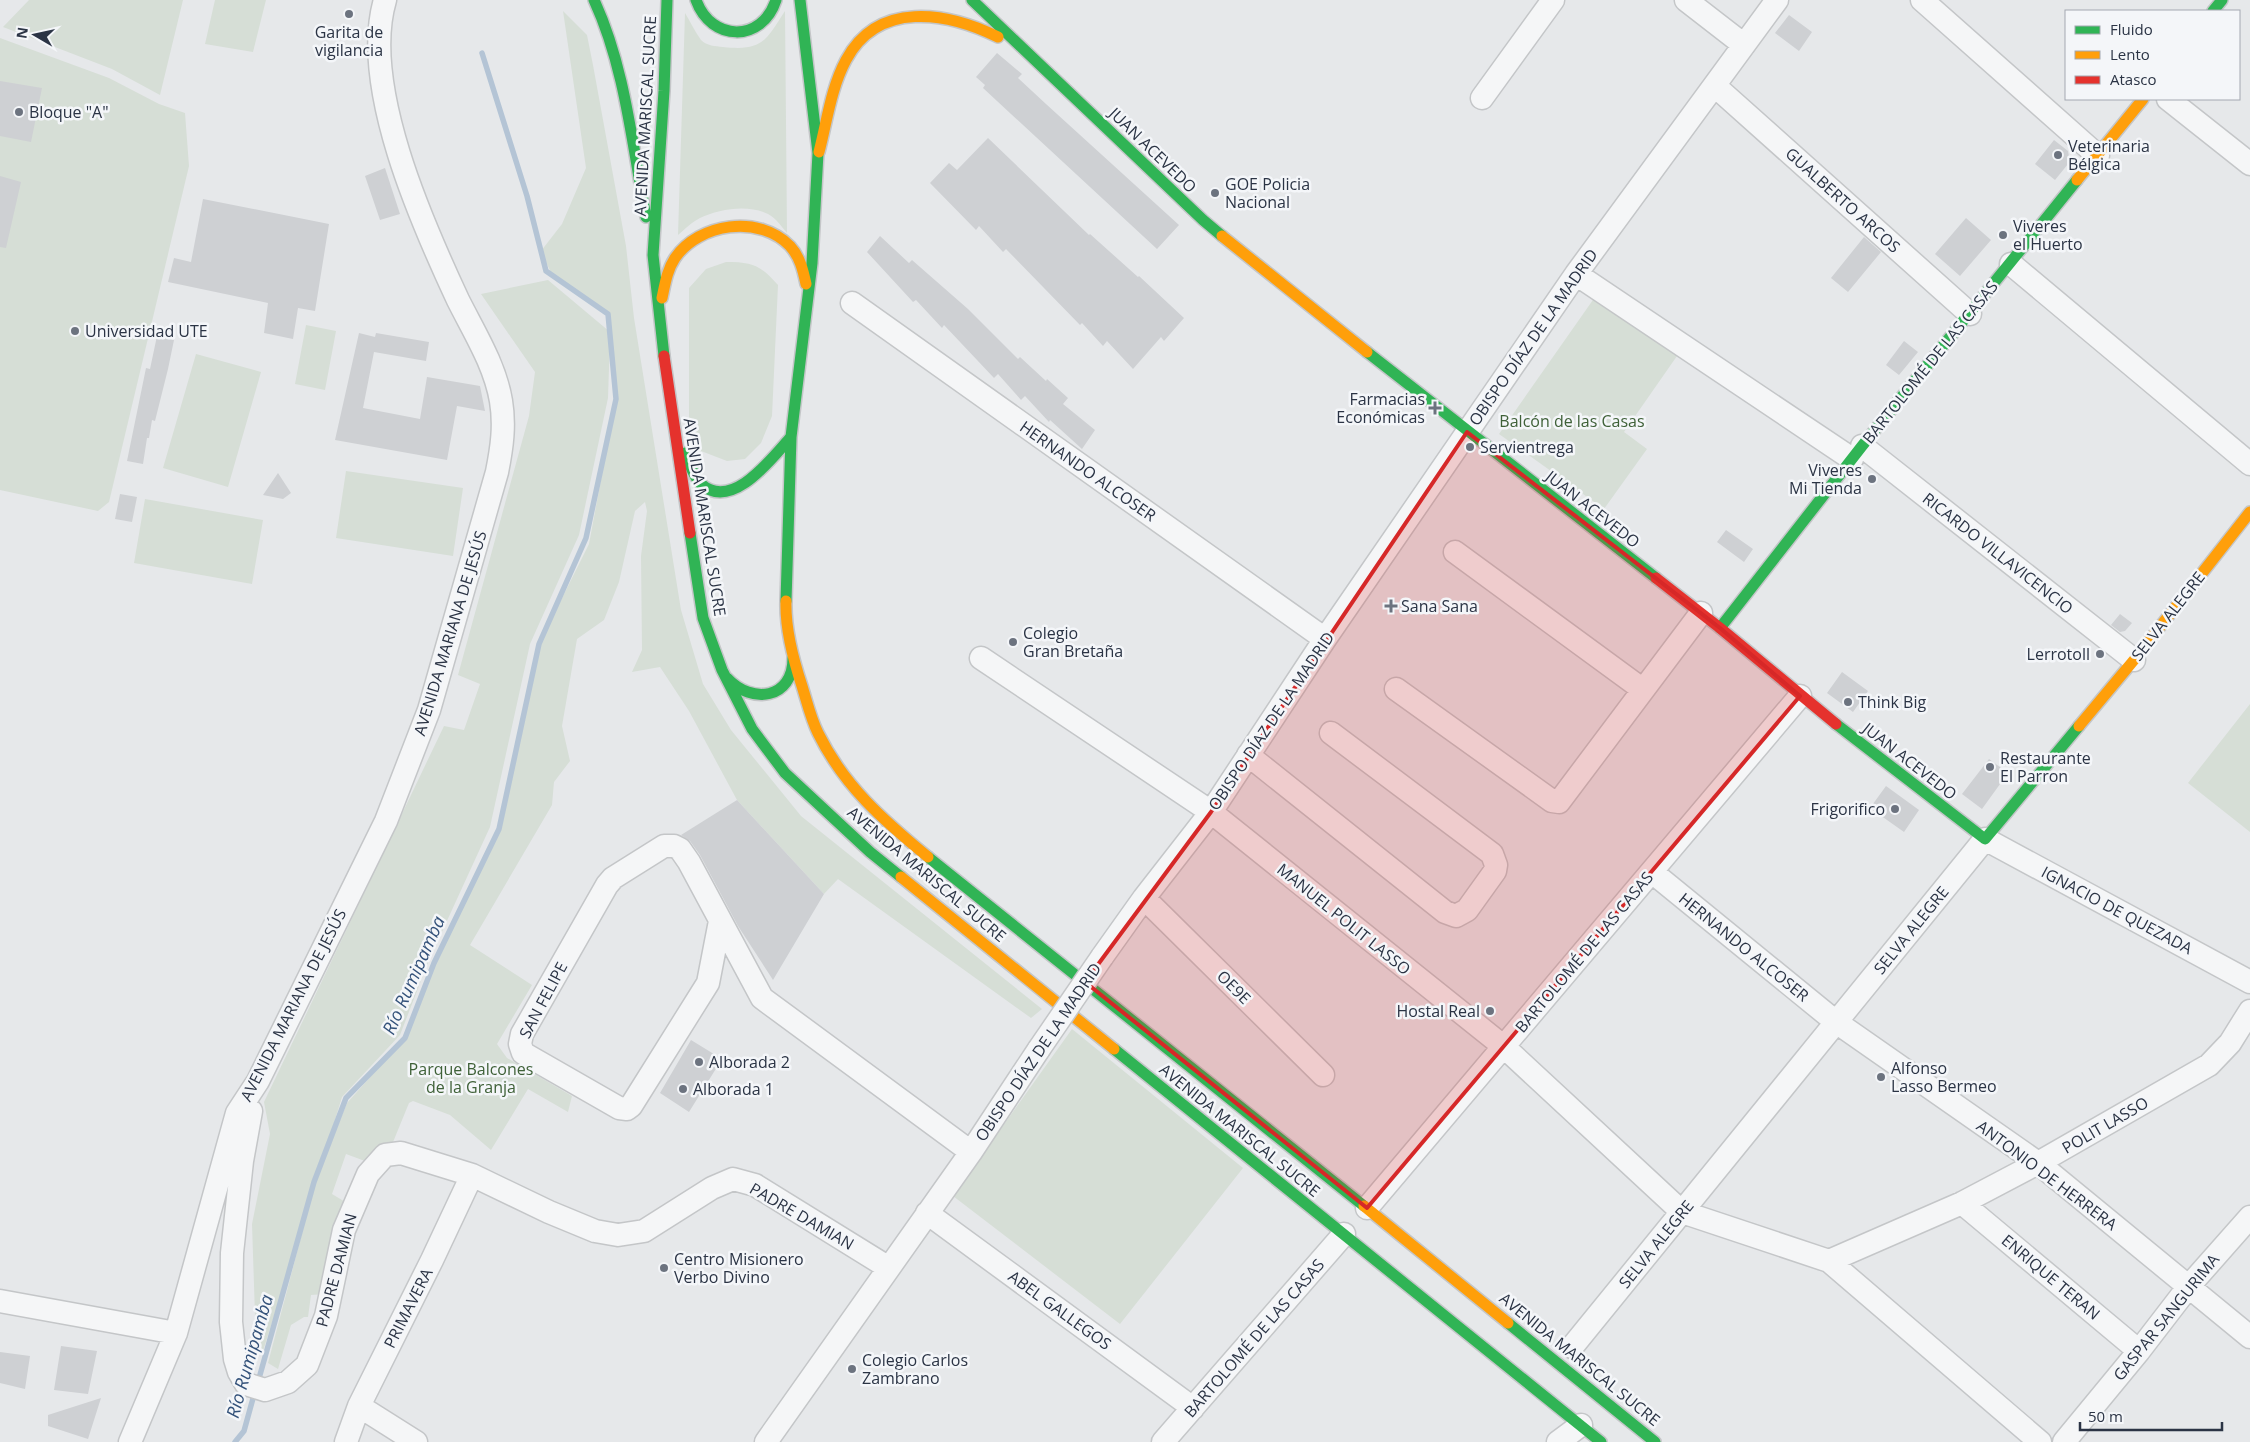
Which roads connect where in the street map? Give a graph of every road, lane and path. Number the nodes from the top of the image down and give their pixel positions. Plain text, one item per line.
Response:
1 (385, 0) edge
2 (594, 0) edge
3 (667, 0) edge
4 (696, 0) edge
5 (776, 0) edge
6 (800, 0) edge
7 (972, 0) edge
8 (1553, 0) edge
9 (1686, 0) edge
10 (1777, 0) edge
11 (1922, 0) edge
12 (2222, 0) edge
13 (2214, 10) edge
14 (1744, 45) junction
15 (1032, 56) junction
16 (1715, 86) junction
17 (1482, 98) dead end
18 (2142, 100) edge
19 (2169, 100) edge
20 (818, 153) junction
21 (2098, 156) junction
22 (2250, 164) edge
23 (653, 255) junction
24 (2010, 264) junction
25 (1576, 274) junction
26 (852, 303) dead end
27 (807, 306) junction
28 (1970, 314) junction
29 (659, 320) junction
30 (1467, 432) junction
31 (676, 436) junction
32 (791, 437) junction
33 (1857, 452) junction
34 (2250, 464) edge
35 (2250, 512) edge
36 (1455, 552) dead end
37 (1700, 613) junction
38 (1720, 628) junction
39 (1325, 639) junction
40 (793, 658) junction
41 (981, 658) dead end
42 (2134, 660) junction
43 (722, 670) junction
44 (1396, 689) dead end
45 (1642, 689) junction
46 (1800, 696) junction
47 (1331, 733) dead end
48 (1248, 755) junction
49 (1212, 812) junction
50 (1984, 839) junction
51 (1652, 872) junction
52 (1144, 898) junction
53 (720, 921) junction
54 (2250, 982) edge
55 (2250, 1010) edge
56 (1836, 1022) junction
57 (1504, 1046) junction
58 (1323, 1076) dead end
59 (258, 1081) junction
60 (971, 1152) junction
61 (2038, 1164) junction
62 (472, 1175) junction
63 (1962, 1203) junction
64 (1367, 1208) junction
65 (1682, 1212) junction
66 (927, 1213) junction
67 (2250, 1217) edge
68 (1344, 1234) junction
69 (1829, 1261) junction
70 (889, 1268) junction
71 (2189, 1286) junction
72 (0, 1301) edge
73 (176, 1333) junction
74 (2250, 1337) edge
75 (1572, 1347) dead end
76 (2139, 1351) junction
77 (359, 1406) junction
78 (1193, 1408) junction
79 (1581, 1425) junction
80 (130, 1442) edge
81 (346, 1442) edge
82 (416, 1442) edge
83 (766, 1442) edge
84 (1163, 1442) edge
85 (1558, 1442) edge
86 (1601, 1442) edge
87 (1655, 1442) edge
88 (2040, 1442) edge
89 (2064, 1442) edge

1 - 59 street, AVENIDA MARIANA DE JESÚS
2 - 23 main road
3 - 23 main road, AVENIDA MARISCAL SUCRE
4 - 5 main road
6 - 20 main road, AVENIDA MARISCAL SUCRE
7 - 15 main road, JUAN ACEVEDO
8 - 17 street
9 - 14 street
10 - 14 street, OBISPO DÍAZ DE LA MADRID
11 - 21 street
12 - 13 main road
14 - 16 street, OBISPO DÍAZ DE LA MADRID
15 - 20 main road, JUAN ACEVEDO
15 - 30 main road, JUAN ACEVEDO
16 - 25 street, OBISPO DÍAZ DE LA MADRID
16 - 28 street, GUALBERTO ARCOS
18 - 21 main road, BARTOLOMÉ DE LAS CASAS
19 - 22 street
20 - 27 main road, AVENIDA MARISCAL SUCRE
21 - 24 main road, BARTOLOMÉ DE LAS CASAS
23 - 29 main road, AVENIDA MARISCAL SUCRE
24 - 28 main road, BARTOLOMÉ DE LAS CASAS
24 - 34 street
25 - 30 street, OBISPO DÍAZ DE LA MADRID
25 - 33 street, RICARDO VILLAVICENCIO
26 - 39 street, HERNANDO ALCOSER
27 - 29 main road
27 - 32 main road, AVENIDA MARISCAL SUCRE
28 - 33 main road, BARTOLOMÉ DE LAS CASAS
29 - 31 main road, AVENIDA MARISCAL SUCRE
30 - 37 main road, JUAN ACEVEDO
30 - 39 street, OBISPO DÍAZ DE LA MADRID
31 - 32 main road
31 - 43 main road, AVENIDA MARISCAL SUCRE
32 - 40 main road, AVENIDA MARISCAL SUCRE
33 - 38 main road, BARTOLOMÉ DE LAS CASAS
33 - 42 street, RICARDO VILLAVICENCIO
35 - 42 main road, SELVA ALEGRE
36 - 45 street
37 - 38 main road, JUAN ACEVEDO
37 - 45 street
38 - 46 main road, JUAN ACEVEDO
39 - 48 street, OBISPO DÍAZ DE LA MADRID
40 - 43 main road
40 - 64 main road, AVENIDA MARISCAL SUCRE
41 - 49 street, MANUEL POLIT LASSO
42 - 50 main road, SELVA ALEGRE
43 - 68 main road, AVENIDA MARISCAL SUCRE
44 - 45 street
46 - 50 main road, JUAN ACEVEDO
46 - 51 street, BARTOLOMÉ DE LAS CASAS
47 - 48 street
48 - 49 street, OBISPO DÍAZ DE LA MADRID
49 - 52 street, OBISPO DÍAZ DE LA MADRID
49 - 57 street, MANUEL POLIT LASSO
50 - 54 street, IGNACIO DE QUEZADA
50 - 56 street, SELVA ALEGRE
51 - 56 street, HERNANDO ALCOSER
51 - 57 street, BARTOLOMÉ DE LAS CASAS
52 - 58 street, OE9E
52 - 60 street, OBISPO DÍAZ DE LA MADRID, bridge
53 - 53 street, SAN FELIPE
53 - 60 street, SAN FELIPE
55 - 61 street, POLIT LASSO
56 - 61 street, ANTONIO DE HERRERA
56 - 65 street, SELVA ALEGRE
57 - 64 street, BARTOLOMÉ DE LAS CASAS
57 - 65 street, MANUEL POLIT LASSO
59 - 62 street, PADRE DAMIAN
59 - 73 street, AVENIDA MARIANA DE JESÚS
60 - 66 street, OBISPO DÍAZ DE LA MADRID
61 - 63 street, POLIT LASSO
61 - 71 street, ANTONIO DE HERRERA
62 - 70 street, PADRE DAMIAN
62 - 77 street, PRIMAVERA
63 - 69 street, POLIT LASSO
63 - 76 street, ENRIQUE TERAN
64 - 87 main road, AVENIDA MARISCAL SUCRE
65 - 69 street
65 - 75 street, SELVA ALEGRE
66 - 70 street, OBISPO DÍAZ DE LA MADRID
66 - 78 street, ABEL GALLEGOS
67 - 71 street, GASPAR SANGURIMA
68 - 78 street, BARTOLOMÉ DE LAS CASAS
68 - 79 main road, AVENIDA MARISCAL SUCRE
69 - 88 street
70 - 83 street, OBISPO DÍAZ DE LA MADRID
71 - 74 street, ANTONIO DE HERRERA
71 - 76 street, GASPAR SANGURIMA
72 - 73 street
73 - 80 street, AVENIDA MARIANA DE JESÚS
76 - 89 street, GASPAR SANGURIMA
77 - 81 street, PRIMAVERA
77 - 82 street
78 - 84 street, BARTOLOMÉ DE LAS CASAS
79 - 85 street
79 - 86 main road, AVENIDA MARISCAL SUCRE

